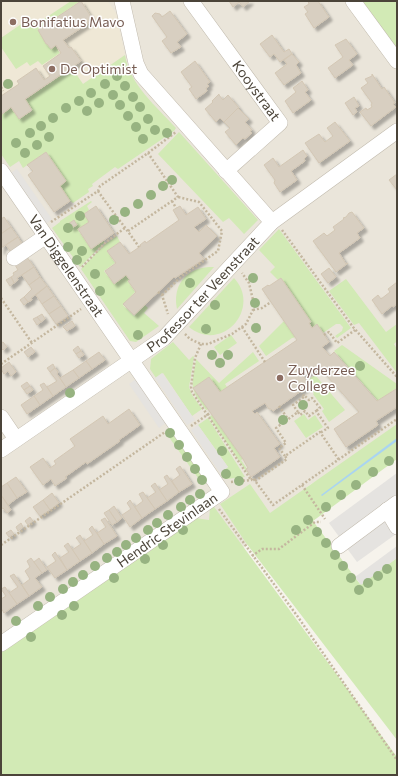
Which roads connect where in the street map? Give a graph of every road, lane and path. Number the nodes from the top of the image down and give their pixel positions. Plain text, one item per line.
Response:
1 (122, 1) edge
2 (191, 1) edge
3 (353, 1) edge
4 (397, 61) edge
5 (179, 129) dead end
6 (397, 130) edge
7 (148, 153) junction
8 (1, 171) edge
9 (226, 171) junction
10 (98, 191) junction
11 (178, 197) junction
12 (172, 201) junction
13 (176, 208) dead end
14 (267, 212) junction
15 (57, 217) dead end
16 (126, 227) junction
17 (128, 231) junction
18 (46, 236) junction
19 (139, 247) dead end
20 (218, 251) junction
21 (221, 254) dead end
22 (14, 258) dead end
23 (80, 269) dead end
24 (240, 271) dead end
25 (158, 292) dead end
26 (162, 296) junction
27 (1, 298) edge
28 (271, 302) dead end
29 (81, 309) dead end
30 (253, 310) junction
31 (169, 316) dead end
32 (242, 327) junction
33 (356, 330) junction
34 (182, 331) dead end
35 (324, 335) dead end
36 (32, 343) junction
37 (201, 344) junction
38 (132, 361) junction
39 (265, 362) dead end
40 (1, 364) edge
41 (397, 377) edge
42 (301, 391) dead end
43 (304, 396) junction
44 (279, 406) dead end
45 (316, 411) junction
46 (298, 412) junction
47 (210, 413) dead end
48 (207, 415) junction
49 (1, 417) edge
50 (288, 419) junction
51 (397, 419) edge
52 (189, 428) dead end
53 (320, 433) junction
54 (162, 434) dead end
55 (16, 439) junction
56 (1, 450) edge
57 (285, 456) junction
58 (339, 460) junction
59 (251, 480) junction
60 (255, 481) junction
61 (228, 482) dead end
62 (302, 485) junction
63 (392, 507) edge
64 (221, 511) dead end
65 (325, 519) dead end
66 (321, 522) dead end
67 (397, 527) edge
68 (1, 545) edge
69 (339, 546) dead end
70 (252, 556) junction
71 (1, 644) edge
72 (397, 760) edge

1 - 9 street
2 - 9 street, Kooystraat
3 - 4 street
5 - 7 path
6 - 14 street, Professor ter Veenstraat
7 - 10 path
7 - 11 path
8 - 18 street, Van Diggelenstraat
9 - 14 street
10 - 15 path
10 - 16 path
11 - 12 path
11 - 20 path
12 - 13 path
12 - 17 path
14 - 33 path
14 - 38 street, Professor ter Veenstraat
16 - 17 path
16 - 23 path
17 - 19 path
18 - 22 street
18 - 38 street, Van Diggelenstraat
20 - 21 path
20 - 26 path
24 - 30 path
25 - 26 path
26 - 31 path
27 - 36 path
28 - 30 path
29 - 36 path
30 - 32 path
32 - 37 path
32 - 39 path
33 - 35 path
33 - 41 path
34 - 37 path
36 - 40 path
37 - 48 path
38 - 55 street, Professor ter Veenstraat
38 - 71 street, Hendric Stevinlaan
42 - 43 path
43 - 45 path
43 - 46 path
44 - 50 path
45 - 46 path
45 - 53 path
46 - 50 path
47 - 48 path
48 - 52 path
48 - 59 path
49 - 55 street
50 - 57 path
51 - 58 path
53 - 57 path
53 - 58 path
54 - 68 path
55 - 56 street, Professor ter Veenstraat
57 - 60 path
58 - 62 path
59 - 60 path
59 - 61 path
60 - 62 path
62 - 65 path
63 - 67 street
63 - 69 street
64 - 70 path
66 - 70 path
70 - 72 path

